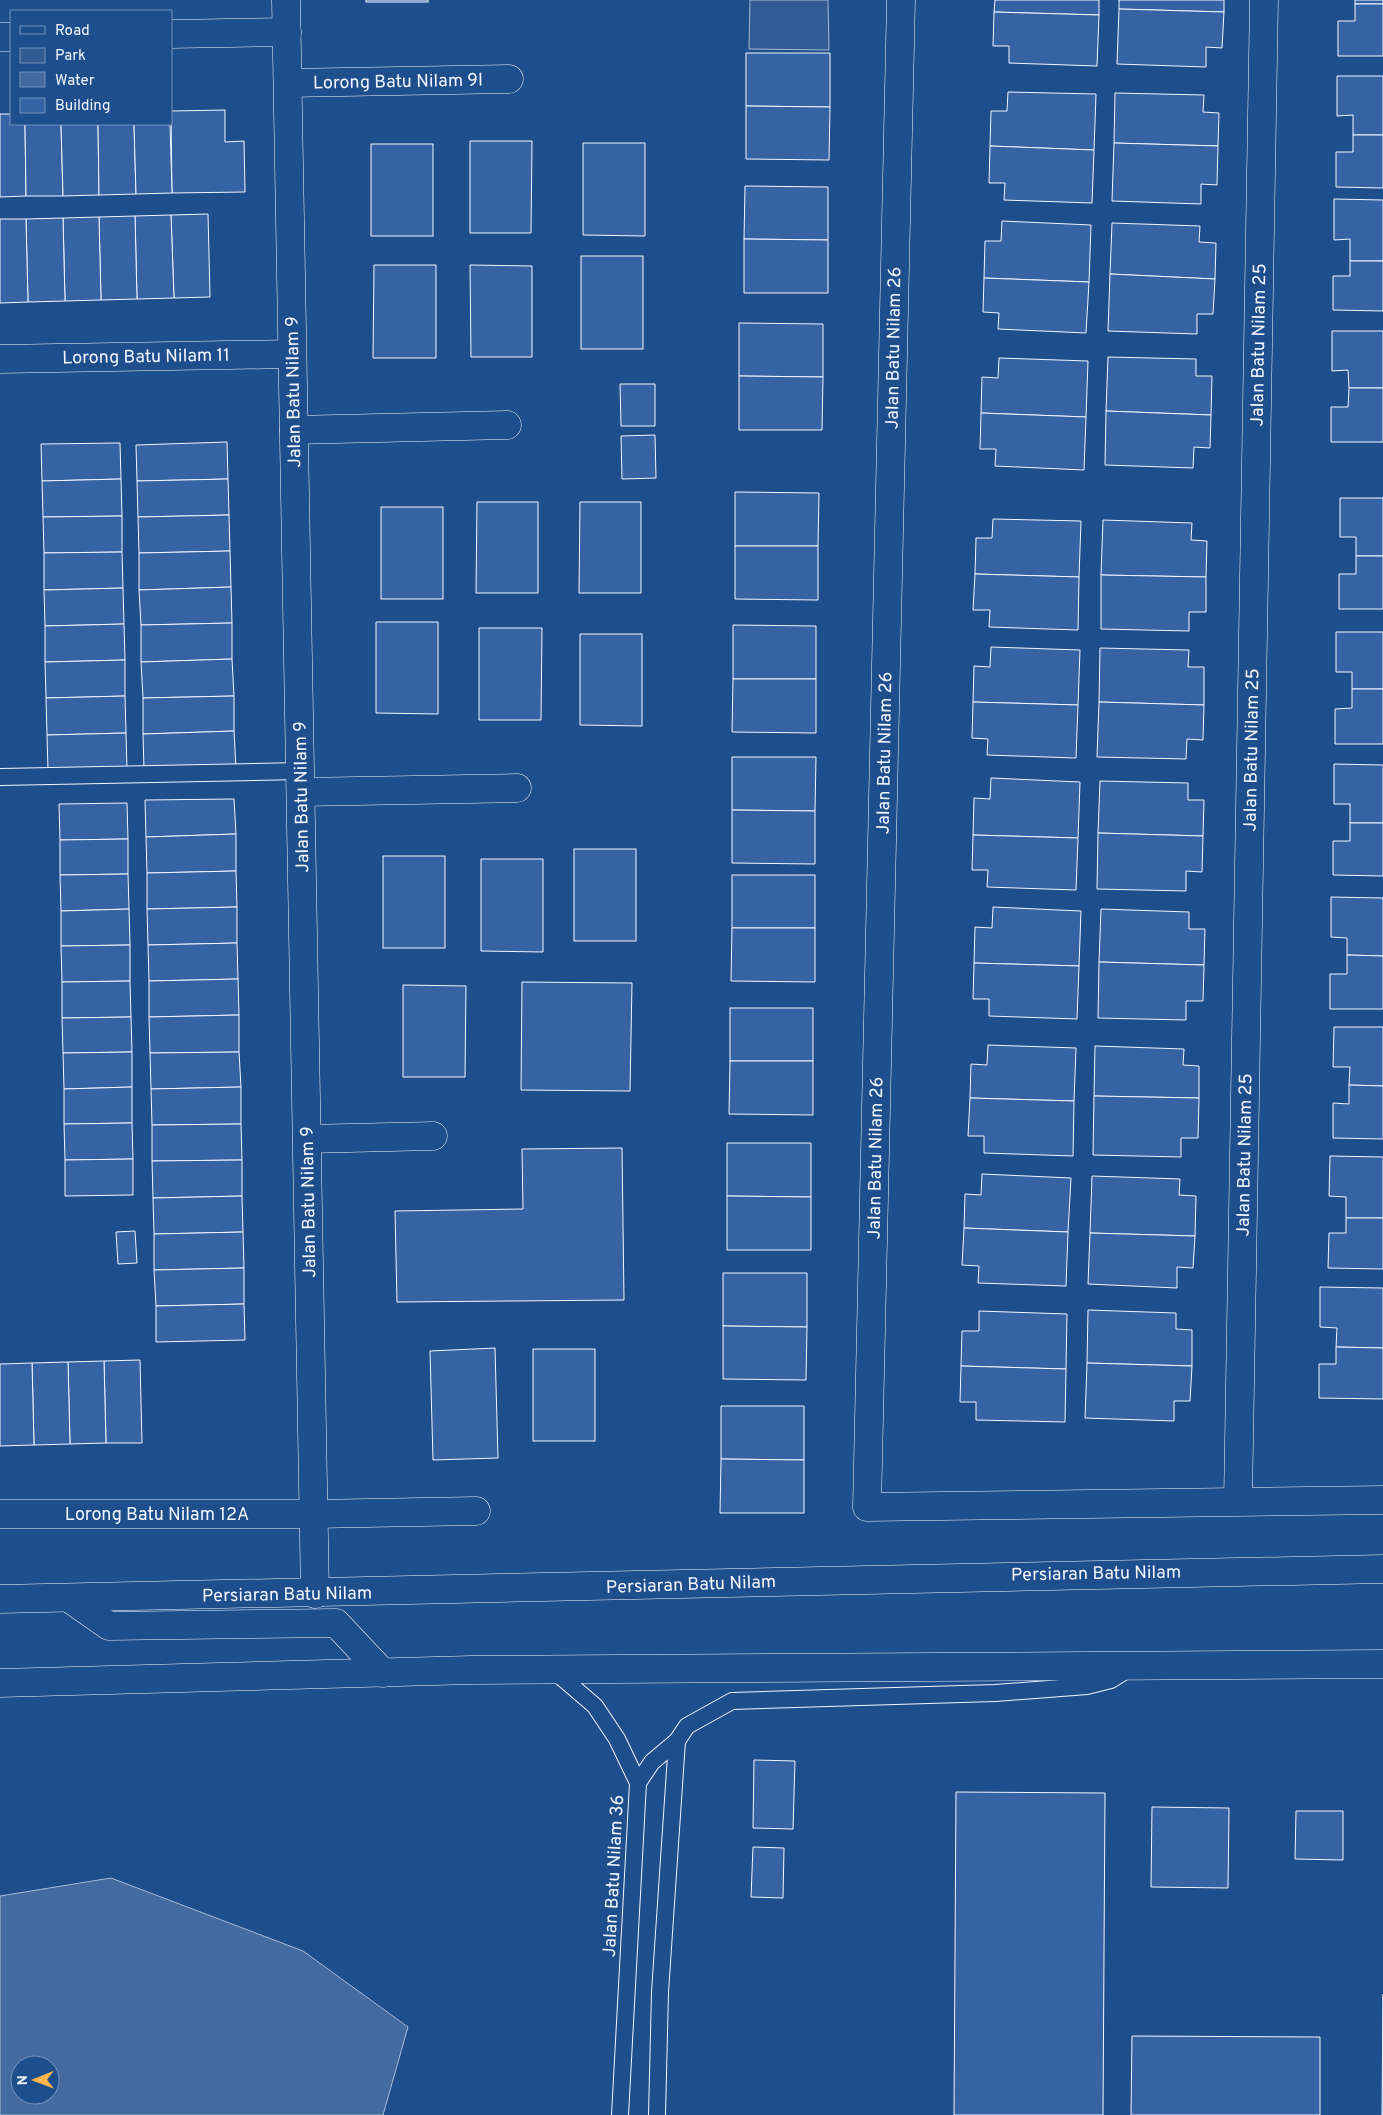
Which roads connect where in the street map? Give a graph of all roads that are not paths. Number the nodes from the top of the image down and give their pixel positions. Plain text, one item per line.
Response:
1 (286, 0) edge
2 (901, 0) edge
3 (1264, 0) edge
4 (287, 32) junction
5 (172, 34) edge
6 (509, 79) dead end
7 (288, 84) junction
8 (292, 354) junction
9 (0, 359) edge
10 (507, 426) dead end
11 (294, 430) junction
12 (0, 777) edge
13 (300, 782) junction
14 (517, 788) dead end
15 (433, 1136) dead end
16 (306, 1138) junction
17 (1238, 1500) junction
18 (1383, 1500) edge
19 (476, 1510) dead end
20 (0, 1514) edge
21 (313, 1514) junction
22 (1383, 1569) edge
23 (314, 1594) junction
24 (69, 1598) junction
25 (0, 1599) edge
26 (1383, 1664) edge
27 (1134, 1666) junction
28 (553, 1670) junction
29 (383, 1673) junction
30 (0, 1683) edge
31 (677, 1741) junction
32 (638, 1783) junction
33 (620, 2115) edge
34 (657, 2115) edge

1 - 4 street, Jalan Batu Nilam 9
2 - 17 street, Jalan Batu Nilam 26
3 - 17 street, Jalan Batu Nilam 25
4 - 5 street
4 - 7 street, Jalan Batu Nilam 9
6 - 7 street, Lorong Batu Nilam 9I
7 - 8 street, Jalan Batu Nilam 9
8 - 9 street, Lorong Batu Nilam 11
8 - 11 street, Jalan Batu Nilam 9
10 - 11 street
11 - 13 street, Jalan Batu Nilam 9
12 - 13 lane
13 - 14 street
13 - 16 street, Jalan Batu Nilam 9
15 - 16 street
16 - 21 street, Jalan Batu Nilam 9
17 - 18 street
19 - 21 street, Lorong Batu Nilam 12A
20 - 21 street, Lorong Batu Nilam 12A
21 - 23 street, Jalan Batu Nilam 9
22 - 23 street, Persiaran Batu Nilam
23 - 24 street, Persiaran Batu Nilam
24 - 25 street, Persiaran Batu Nilam
24 - 29 street
26 - 27 street
27 - 28 street
27 - 31 lane
28 - 29 street
28 - 32 lane, Jalan Batu Nilam 36
29 - 30 street
31 - 32 lane
31 - 34 lane
32 - 33 lane, Jalan Batu Nilam 36

